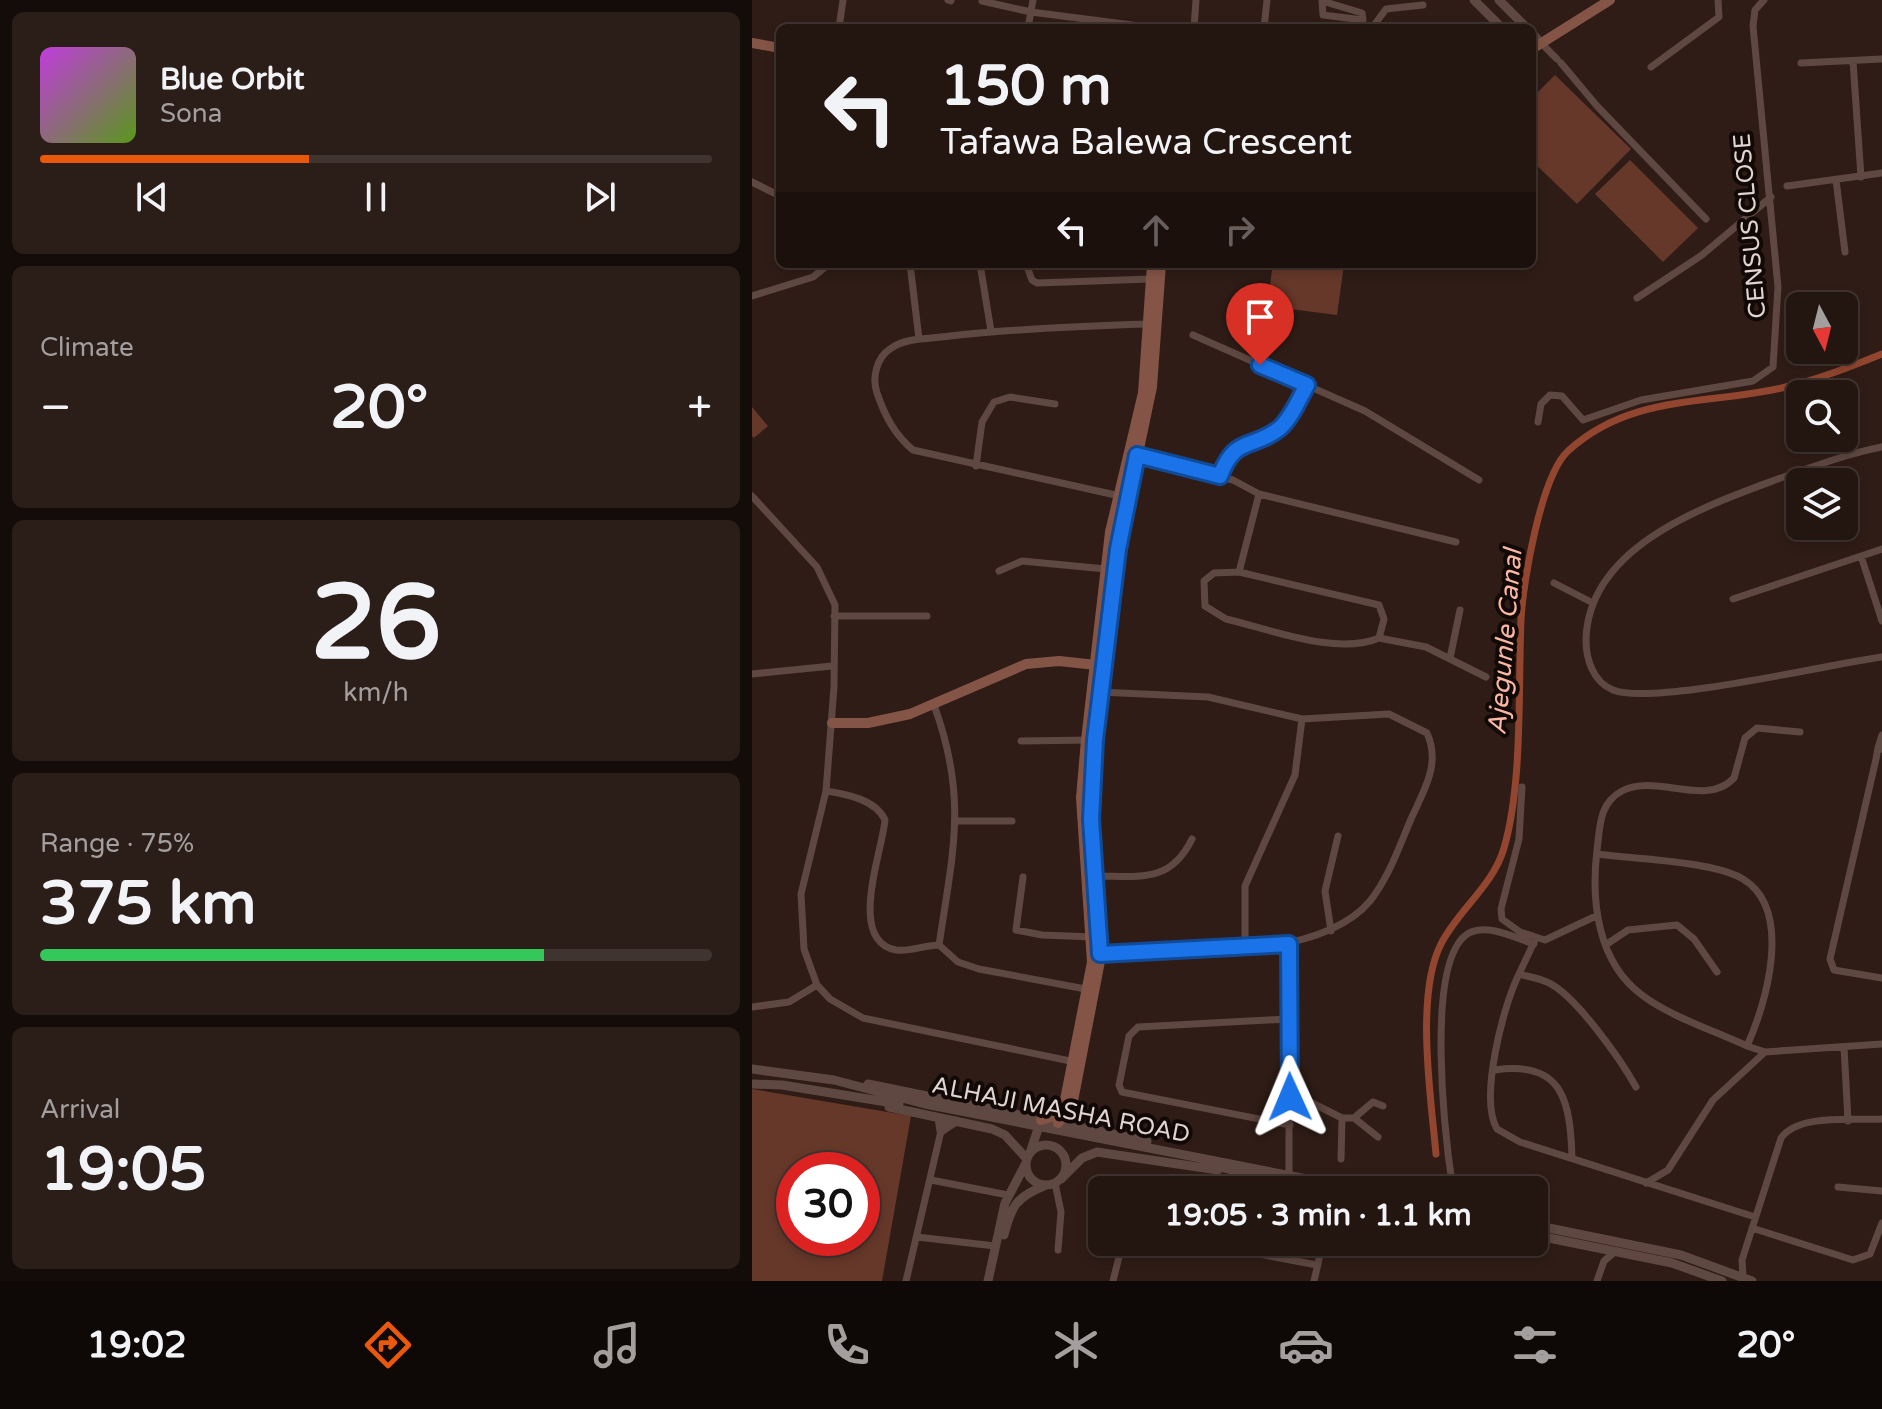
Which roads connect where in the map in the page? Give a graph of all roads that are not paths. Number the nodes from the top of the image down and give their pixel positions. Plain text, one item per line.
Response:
1 (843, 0) edge
2 (1033, 0) edge
3 (1196, 0) edge
4 (1267, 0) edge
5 (1474, 0) edge
6 (1499, 0) edge
7 (1718, 0) edge
8 (1764, 0) edge
9 (982, 1) edge
10 (1608, 1) edge
11 (1422, 5) edge
12 (1386, 9) junction
13 (1031, 12) junction
14 (1363, 20) junction
15 (840, 24) edge
16 (1029, 24) edge
17 (1124, 24) edge
18 (1194, 24) edge
19 (1264, 24) edge
20 (1375, 24) edge
21 (1498, 24) edge
22 (1523, 24) edge
23 (752, 43) edge
24 (1537, 46) edge
25 (776, 47) edge
26 (1882, 59) edge
27 (1853, 61) junction
28 (1801, 63) dead end
29 (1651, 67) dead end
30 (1882, 173) edge
31 (1861, 177) junction
32 (1836, 180) junction
33 (752, 182) edge
34 (1787, 186) dead end
35 (776, 194) edge
36 (1771, 197) junction
37 (1706, 219) dead end
38 (1845, 252) dead end
39 (824, 268) edge
40 (910, 268) edge
41 (981, 268) edge
42 (1028, 268) edge
43 (1151, 268) edge
44 (1161, 268) edge
45 (1150, 279) junction
46 (752, 296) edge
47 (1637, 298) dead end
48 (1147, 324) junction
49 (991, 331) junction
50 (1193, 335) dead end
51 (919, 339) junction
52 (1307, 385) junction
53 (1055, 404) dead end
54 (1538, 422) dead end
55 (1882, 447) edge
56 (1132, 454) junction
57 (976, 466) junction
58 (1220, 476) junction
59 (1479, 480) dead end
60 (1259, 494) junction
61 (752, 496) edge
62 (1122, 496) junction
63 (1456, 542) dead end
64 (1882, 549) edge
65 (1861, 556) junction
66 (1106, 569) junction
67 (999, 571) dead end
68 (1239, 572) junction
69 (1554, 583) dead end
70 (1733, 599) dead end
71 (1593, 603) junction
72 (1460, 610) dead end
73 (834, 616) junction
74 (927, 616) dead end
75 (1882, 621) edge
76 (1379, 638) junction
77 (1882, 657) edge
78 (1450, 658) junction
79 (1096, 665) junction
80 (832, 666) junction
81 (752, 674) edge
82 (1486, 677) dead end
83 (1096, 692) junction
84 (934, 705) junction
85 (1302, 719) junction
86 (832, 723) junction
87 (1800, 732) dead end
88 (1882, 735) edge
89 (1090, 740) junction
90 (1021, 741) dead end
91 (1880, 748) edge
92 (1522, 787) dead end
93 (826, 791) junction
94 (957, 821) junction
95 (1012, 821) dead end
96 (1338, 836) dead end
97 (1192, 839) dead end
98 (1597, 854) junction
99 (1095, 876) junction
100 (1023, 877) dead end
101 (1596, 916) junction
102 (1502, 919) junction
103 (1492, 930) junction
104 (1331, 931) junction
105 (1096, 936) junction
106 (1535, 941) junction
107 (1289, 944) junction
108 (1607, 944) junction
109 (939, 945) junction
110 (1245, 948) junction
111 (1100, 954) junction
112 (1717, 972) dead end
113 (1519, 974) junction
114 (1882, 978) edge
115 (817, 985) junction
116 (1092, 990) junction
117 (752, 1007) edge
118 (1288, 1019) junction
119 (1882, 1044) edge
120 (1747, 1046) junction
121 (1844, 1047) junction
122 (1765, 1052) junction
123 (1077, 1062) junction
124 (752, 1069) edge
125 (1495, 1070) junction
126 (834, 1080) junction
127 (752, 1084) edge
128 (1636, 1087) dead end
129 (831, 1093) junction
130 (1290, 1097) junction
131 (925, 1106) junction
132 (1383, 1106) dead end
133 (939, 1118) junction
134 (1342, 1118) junction
135 (1354, 1118) junction
136 (1882, 1119) edge
137 (1041, 1120) junction
138 (956, 1121) junction
139 (1848, 1121) junction
140 (1058, 1123) junction
141 (1290, 1125) junction
142 (941, 1131) junction
143 (1378, 1137) dead end
144 (1061, 1151) junction
145 (1572, 1157) junction
146 (1027, 1158) junction
147 (1341, 1159) dead end
148 (1236, 1167) junction
149 (1668, 1170) junction
150 (1289, 1173) junction
151 (1266, 1176) edge
152 (1302, 1176) edge
153 (1451, 1176) edge
154 (931, 1180) junction
155 (1058, 1181) junction
156 (1646, 1183) junction
157 (1044, 1186) junction
158 (1838, 1187) dead end
159 (1671, 1190) junction
160 (1882, 1191) edge
161 (1008, 1195) junction
162 (1755, 1217) junction
163 (1882, 1223) edge
164 (1548, 1228) edge
165 (1752, 1228) junction
166 (917, 1237) junction
167 (1548, 1238) edge
168 (995, 1246) junction
169 (1597, 1247) junction
170 (1058, 1250) dead end
171 (1616, 1251) junction
172 (1119, 1256) edge
173 (1269, 1256) edge
174 (1319, 1256) edge
175 (1742, 1260) junction
176 (1604, 1261) junction
177 (1317, 1265) junction
178 (1727, 1271) junction
179 (1697, 1276) edge
180 (1748, 1279) edge
181 (1716, 1280) edge
182 (906, 1281) edge
183 (990, 1281) edge
184 (1113, 1281) edge
185 (1314, 1281) edge
186 (1597, 1281) edge

1 - 15 street
2 - 13 street
3 - 18 street
4 - 19 street
5 - 21 street
6 - 22 street
7 - 29 street
8 - 36 street, CENSUS CLOSE
9 - 13 street
10 - 24 main road
11 - 12 street
12 - 14 street
12 - 20 street
13 - 16 street
13 - 17 street
14 - 14 street
23 - 25 main road
24 - 37 street
26 - 27 street
27 - 28 street
27 - 31 street
30 - 31 street
31 - 32 street
32 - 34 street
32 - 38 street
33 - 35 street
36 - 47 street
36 - 54 street, CENSUS CLOSE
39 - 46 street
40 - 51 street
41 - 49 street
42 - 45 street
43 - 45 main road
44 - 56 main road
45 - 48 main road
48 - 49 street
48 - 56 main road
49 - 51 street
50 - 52 street
51 - 57 street
52 - 58 street
52 - 59 street
53 - 57 street
55 - 71 street
56 - 58 street
56 - 62 main road
57 - 62 street
58 - 60 street
60 - 63 street
60 - 68 street
61 - 73 street
62 - 66 main road
62 - 83 main road
64 - 65 street
65 - 70 street
65 - 75 street
66 - 67 street
66 - 79 main road
68 - 76 street
68 - 76 street
69 - 71 street
71 - 77 street
72 - 78 street
73 - 74 street
73 - 80 street
76 - 78 street
78 - 82 street
79 - 83 main road
79 - 84 main road
80 - 81 street
80 - 86 street
83 - 85 street
83 - 89 main road
84 - 86 main road
84 - 94 street
85 - 104 street
85 - 110 street
86 - 93 street
87 - 98 street
88 - 91 street
89 - 90 street
89 - 99 main road
89 - 105 main road
91 - 114 street
92 - 102 street
93 - 109 street
93 - 115 street
94 - 95 street
94 - 109 street
96 - 104 street
97 - 99 street
98 - 101 street
98 - 120 street
99 - 105 main road
100 - 105 street
101 - 106 street
101 - 108 street
102 - 103 street
102 - 106 street
103 - 106 street
103 - 153 street
104 - 107 street
105 - 111 main road
105 - 116 main road
106 - 113 street
107 - 110 street
107 - 118 street
108 - 112 street
108 - 120 street
109 - 116 street
110 - 111 street
111 - 116 main road
113 - 125 street
113 - 128 street
115 - 117 street
115 - 123 street
116 - 123 main road
118 - 130 street
118 - 141 street
119 - 121 street
120 - 122 street
121 - 122 street
121 - 139 street
122 - 149 street
123 - 137 main road
123 - 140 main road
124 - 126 street, ALHAJI MASHA ROAD
125 - 145 street
125 - 145 street
126 - 131 street, ALHAJI MASHA ROAD
126 - 137 street
127 - 129 street, ALHAJI MASHA ROAD
129 - 131 street, ALHAJI MASHA ROAD
129 - 133 street
130 - 134 street
130 - 141 street
131 - 148 street, ALHAJI MASHA ROAD
132 - 135 street
133 - 138 street
133 - 142 street
134 - 135 street
134 - 147 street
135 - 143 street
136 - 139 street
137 - 140 street
137 - 146 street
138 - 142 street
138 - 146 street
139 - 162 street
140 - 144 street
140 - 148 street
141 - 150 street
142 - 154 street
144 - 146 street
144 - 155 street
145 - 156 street
146 - 157 street
146 - 161 street
148 - 150 street, ALHAJI MASHA ROAD
148 - 151 street, ALHAJI MASHA ROAD
148 - 155 street
149 - 156 street
149 - 159 street
150 - 152 street, ALHAJI MASHA ROAD
154 - 161 street
154 - 166 street
155 - 157 street
155 - 170 street
156 - 159 street
157 - 183 street
158 - 160 street
159 - 162 street
161 - 168 street
162 - 165 street
163 - 165 street
164 - 178 street
165 - 175 street
166 - 168 street
166 - 182 street
167 - 169 street
168 - 183 street
169 - 171 street
169 - 176 street
171 - 176 street
171 - 179 street
172 - 184 street
173 - 177 street
174 - 177 street
175 - 178 street
175 - 180 street
176 - 186 street
177 - 185 street
178 - 180 street
179 - 181 street

